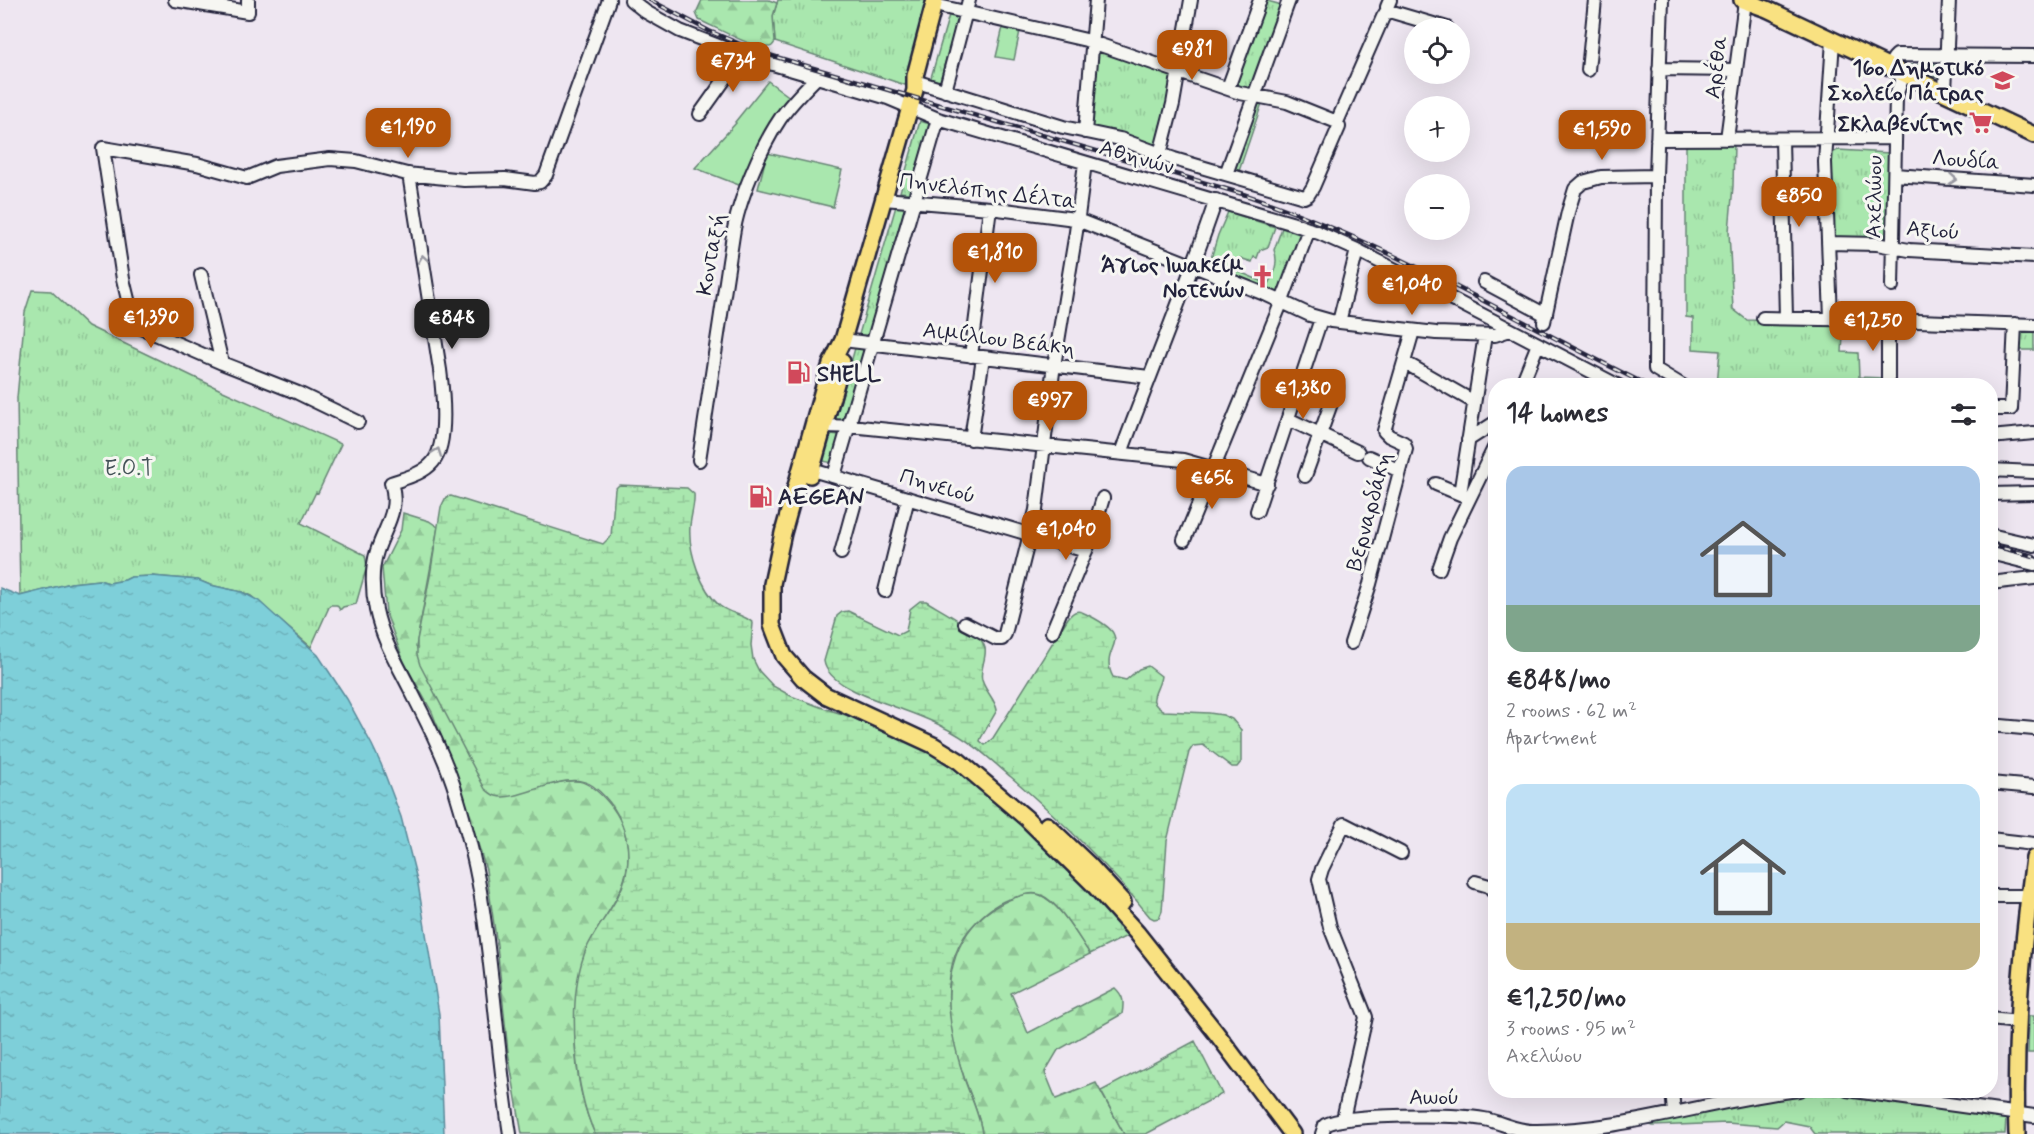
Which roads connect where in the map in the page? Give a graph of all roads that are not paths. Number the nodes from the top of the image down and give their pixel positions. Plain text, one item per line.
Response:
1 (175, 0) edge
2 (609, 0) edge
3 (631, 0) edge
4 (1096, 0) edge
5 (1191, 0) edge
6 (1260, 0) edge
7 (1287, 0) edge
8 (1595, 0) edge
9 (1662, 0) edge
10 (1949, 0) edge
11 (1748, 1) edge
12 (941, 2) edge
13 (216, 3) edge
14 (1389, 5) edge
15 (248, 6) edge
16 (967, 6) edge
17 (1422, 18) edge
18 (1833, 40) junction
19 (1092, 42) junction
20 (742, 55) junction
21 (1947, 55) junction
22 (2034, 56) edge
23 (1889, 66) junction
24 (1659, 69) junction
25 (1587, 70) dead end
26 (1736, 70) junction
27 (1178, 71) junction
28 (1904, 73) junction
29 (817, 77) junction
30 (918, 87) junction
31 (1228, 88) junction
32 (945, 91) junction
33 (1945, 92) junction
34 (1254, 95) junction
35 (910, 107) junction
36 (700, 114) dead end
37 (938, 119) junction
38 (1337, 122) junction
39 (1085, 132) junction
40 (2034, 135) edge
41 (1895, 138) junction
42 (1657, 139) junction
43 (1727, 139) junction
44 (1782, 139) junction
45 (1826, 139) junction
46 (1160, 154) junction
47 (1085, 163) junction
48 (410, 174) junction
49 (1226, 174) junction
50 (1895, 175) junction
51 (1656, 176) junction
52 (2034, 184) edge
53 (884, 199) junction
54 (1216, 200) junction
55 (914, 201) junction
56 (990, 208) junction
57 (1078, 220) junction
58 (1309, 229) junction
59 (1828, 243) junction
60 (1893, 247) junction
61 (1357, 250) junction
62 (2034, 257) edge
63 (1194, 266) junction
64 (201, 275) dead end
65 (1484, 282) dead end
66 (1892, 286) dead end
67 (1282, 301) junction
68 (1763, 318) dead end
69 (1786, 318) junction
70 (1831, 318) junction
71 (1321, 319) junction
72 (1888, 320) junction
73 (1339, 322) junction
74 (2015, 324) junction
75 (2034, 325) edge
76 (1510, 330) junction
77 (1413, 331) junction
78 (1485, 335) junction
79 (843, 340) junction
80 (873, 344) junction
81 (1538, 344) junction
82 (977, 356) junction
83 (1404, 362) junction
84 (222, 363) junction
85 (1054, 366) junction
86 (1149, 377) junction
87 (1524, 378) edge
88 (1604, 378) edge
89 (1670, 378) edge
90 (1888, 378) edge
91 (1337, 387) dead end
92 (1474, 402) junction
93 (1998, 409) edge
94 (1288, 419) junction
95 (358, 422) dead end
96 (824, 426) junction
97 (849, 426) junction
98 (1488, 427) edge
99 (2034, 433) edge
100 (1320, 434) junction
101 (1998, 436) edge
102 (971, 439) junction
103 (1468, 440) junction
104 (1044, 446) junction
105 (1121, 453) junction
106 (1488, 457) edge
107 (699, 460) dead end
108 (812, 470) junction
109 (1213, 470) junction
110 (1998, 470) edge
111 (1400, 471) junction
112 (2034, 472) edge
113 (834, 476) junction
114 (1305, 476) dead end
115 (860, 484) junction
116 (1267, 484) junction
117 (1437, 484) dead end
118 (2034, 493) edge
119 (1998, 494) edge
120 (1464, 496) junction
121 (908, 498) junction
122 (1102, 498) dead end
123 (1257, 511) dead end
124 (1031, 534) junction
125 (1998, 537) edge
126 (1184, 540) dead end
127 (2034, 545) edge
128 (1086, 551) junction
129 (841, 553) dead end
130 (1998, 555) edge
131 (2034, 564) edge
132 (1439, 569) dead end
133 (2034, 578) edge
134 (1998, 582) edge
135 (885, 591) dead end
136 (965, 623) dead end
137 (1052, 632) dead end
138 (1351, 644) dead end
139 (1998, 726) edge
140 (2034, 729) edge
141 (1998, 784) edge
142 (2034, 787) edge
143 (1998, 840) edge
144 (2034, 844) edge
145 (1401, 853) dead end
146 (2034, 858) edge
147 (1475, 882) dead end
148 (1488, 886) edge
149 (1998, 896) edge
150 (2029, 896) junction
151 (1998, 1020) edge
152 (2018, 1022) junction
153 (1217, 1034) junction
154 (1673, 1098) edge
155 (1747, 1098) edge
156 (1903, 1098) edge
157 (1674, 1113) junction
158 (2016, 1114) junction
159 (2034, 1116) edge
160 (1343, 1119) junction
161 (510, 1134) edge
162 (1292, 1134) edge
163 (1322, 1134) edge
164 (2017, 1134) edge

1 - 13 street
2 - 48 street
3 - 20 street, Αθηνών
4 - 19 street
5 - 27 street
6 - 31 street
7 - 34 street
8 - 25 street
9 - 24 street
10 - 21 street
11 - 18 main road
11 - 26 street, Αρέθα
12 - 16 street
12 - 30 main road
13 - 15 street
14 - 17 street
14 - 38 street
16 - 19 street
16 - 32 street
18 - 23 main road
18 - 45 street
19 - 27 street
19 - 39 street
20 - 29 street, Αθηνών
20 - 36 street
21 - 22 street
21 - 23 street
21 - 33 street
23 - 28 main road
24 - 26 street
24 - 42 street
26 - 43 street, Αρέθα
27 - 31 street
27 - 46 street
28 - 33 main road
28 - 41 street, Αχελώου
29 - 35 street, Αθηνών
29 - 107 street, Κονταξή
30 - 32 street
30 - 35 main road
31 - 34 street
32 - 39 street
33 - 40 main road
34 - 38 street
34 - 49 street
35 - 37 street, Αθηνών
35 - 53 main road
37 - 47 street, Αθηνών
37 - 55 street
38 - 49 street
39 - 46 street
41 - 45 street
41 - 50 street, Αχελώου
42 - 43 street
42 - 51 street
43 - 44 street
44 - 45 street
44 - 69 street
45 - 59 street
46 - 49 street
47 - 54 street, Αθηνών
47 - 57 street
48 - 84 street
161 -> 48 street
50 -> 52 street, Λουδία
50 - 60 street, Αχελώου
51 - 65 street
51 - 89 street
53 - 55 street, Πηνελόπης Δέλτα
53 - 79 main road
54 - 58 street, Αθηνών
54 - 63 street
55 - 56 street, Πηνελόπης Δέλτα
55 - 80 street
56 - 57 street, Πηνελόπης Δέλτα
56 - 82 street
57 - 63 street, Πηνελόπης Δέλτα
57 - 85 street
58 - 61 street, Αθηνών
58 - 67 street
59 - 60 street, Αξιού
59 - 70 street
60 - 62 street, Αξιού
60 - 66 street, Αχελώου
61 - 73 street
61 - 76 street, Αθηνών
63 - 67 street, Πηνελόπης Δέλτα
63 - 86 street
64 - 84 street
67 - 71 street, Πηνελόπης Δέλτα
67 - 109 street
68 - 69 street
69 - 70 street
70 - 72 street
71 - 73 street, Πηνελόπης Δέλτα
71 - 94 street
72 - 74 street
72 - 90 street
73 - 77 street, Πηνελόπης Δέλτα
74 - 75 street
74 - 93 street
76 - 78 street, Πηνελόπης Δέλτα
76 - 81 street, Αθηνών
77 - 78 street, Πηνελόπης Δέλτα
77 - 83 street, Βερναρδάκη
78 - 92 street
79 - 80 street, Αιμίλιου Βεάκη
79 - 96 main road
79 - 153 main road
80 - 82 street, Αιμίλιου Βεάκη
80 - 97 street
81 - 87 street
81 - 88 street, Αθηνών
82 - 85 street, Αιμίλιου Βεάκη
82 - 102 street
83 - 92 street
83 - 111 street, Βερναρδάκη
84 - 95 street
85 - 86 street, Αιμίλιου Βεάκη
85 - 104 street
86 - 105 street
91 - 100 street
92 - 103 street
94 - 100 street
94 - 116 street
96 - 97 street
96 - 108 main road
97 - 102 street
97 - 113 street
98 - 103 street
99 - 101 street
100 - 111 street
100 - 114 street
102 - 104 street
103 - 120 street
104 - 105 street
104 - 124 street
105 - 109 street
106 - 120 street
108 - 113 street, Πηνειού
108 - 153 main road
109 - 116 street
109 - 126 street
110 - 112 street
111 - 138 street, Βερναρδάκη
113 - 115 street, Πηνειού
115 - 121 street, Πηνειού
115 - 129 street
116 - 123 street
117 - 120 street
118 - 119 street
120 - 132 street
121 - 124 street, Πηνειού
121 - 135 street
122 - 128 street
124 - 128 street, Πηνειού
124 - 136 street
125 - 127 street
128 - 137 street
130 - 131 street
133 - 134 street
139 - 140 street
141 - 142 street
143 - 144 street
145 - 160 street
146 - 150 main road
147 - 148 street
149 - 150 street
150 - 152 main road
151 - 152 street
152 - 158 main road
153 - 162 main road
154 - 157 street
155 - 157 street, Αωού
156 - 158 street
157 - 160 street, Αωού
158 - 159 street
158 - 164 main road
160 - 163 street

